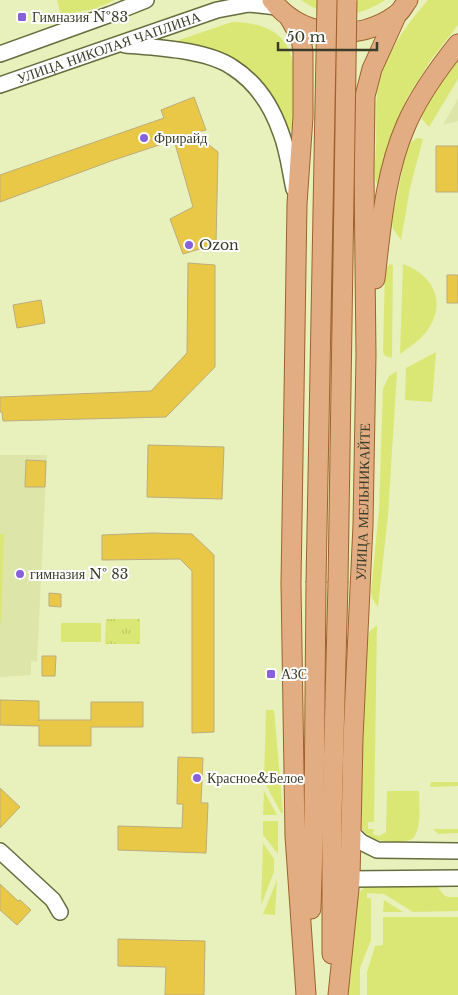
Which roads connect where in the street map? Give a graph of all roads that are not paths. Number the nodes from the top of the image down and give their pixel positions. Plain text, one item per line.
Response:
1 (146, 0) edge
2 (327, 0) edge
3 (348, 0) edge
4 (403, 7) edge
5 (279, 8) edge
6 (118, 44) junction
7 (458, 44) edge
8 (0, 54) edge
9 (0, 85) edge
10 (297, 204) junction
11 (366, 355) junction
12 (352, 833) junction
13 (0, 851) edge
14 (458, 851) edge
15 (458, 878) edge
16 (350, 879) junction
17 (60, 912) dead end
18 (307, 995) edge
19 (332, 995) edge
20 (338, 995) edge

1 - 8 street
2 - 18 main road, bridge
3 - 19 main road, УЛИЦА МЕЛЬНИКАЙТЕ, bridge
4 - 5 main road
4 - 11 main road, УЛИЦА МЕЛЬНИКАЙТЕ
5 - 6 street, УЛИЦА НИКОЛАЯ ЧАПЛИНА
5 - 10 main road
6 - 9 street, УЛИЦА НИКОЛАЯ ЧАПЛИНА
6 - 10 street
7 - 11 main road
10 - 18 main road
11 - 12 main road, УЛИЦА МЕЛЬНИКАЙТЕ
12 - 14 street
12 - 16 main road, УЛИЦА МЕЛЬНИКАЙТЕ
13 - 17 street
15 - 16 street
16 - 20 main road, УЛИЦА МЕЛЬНИКАЙТЕ

